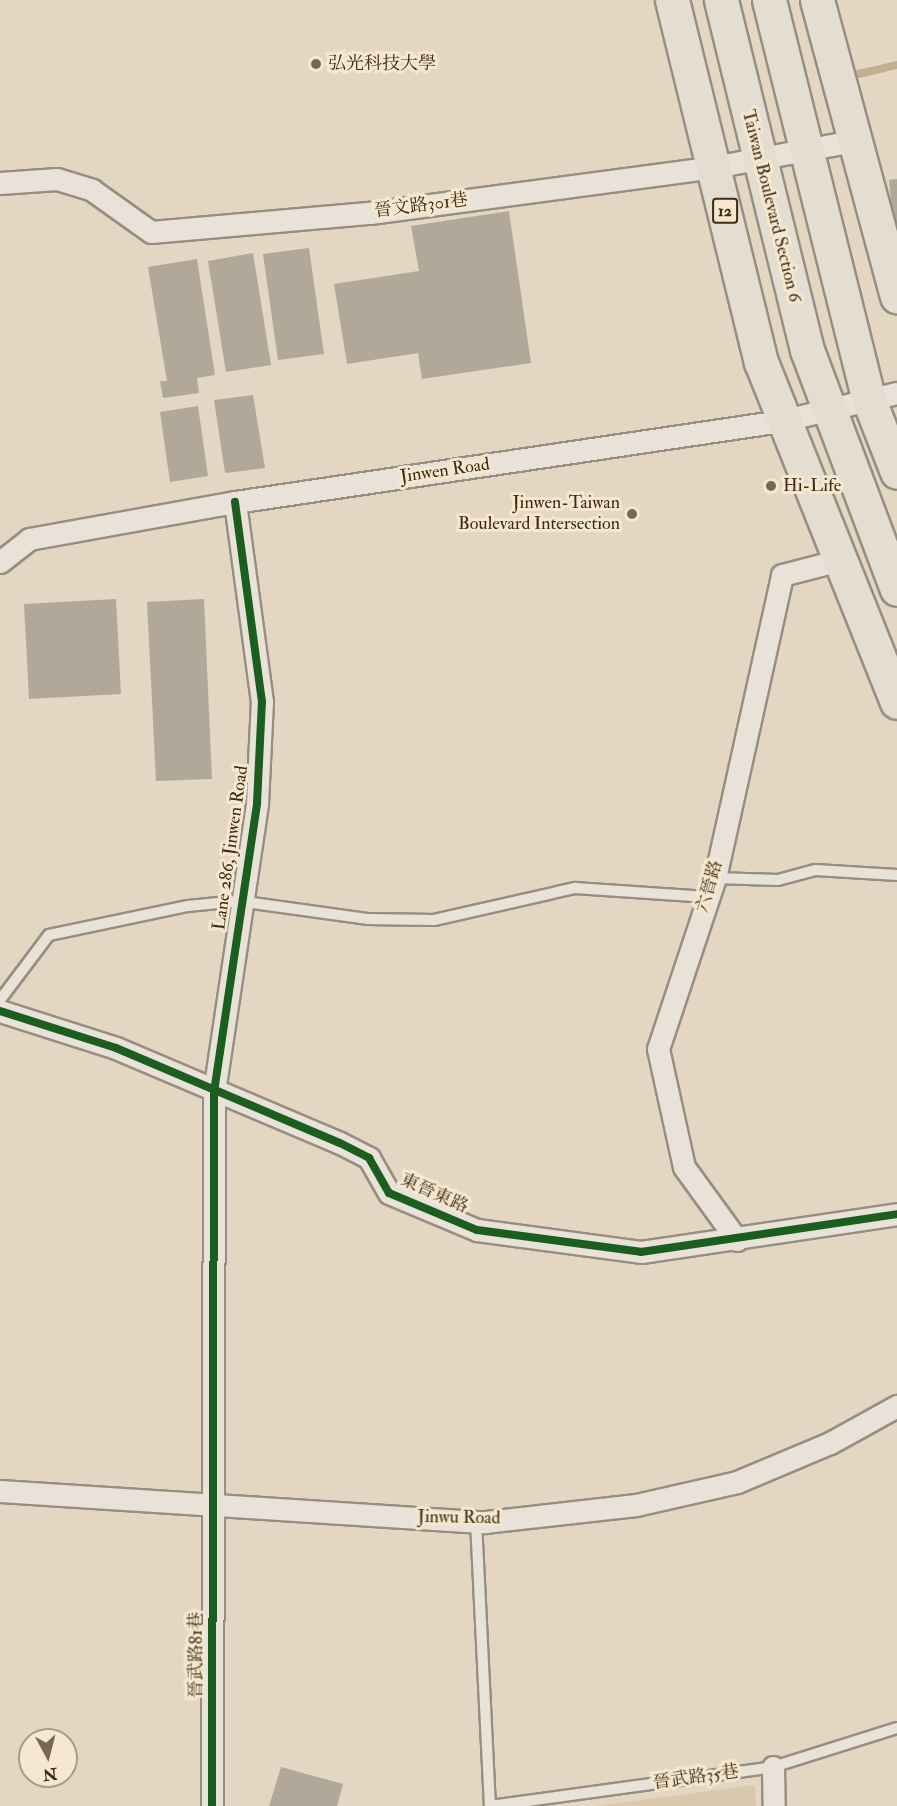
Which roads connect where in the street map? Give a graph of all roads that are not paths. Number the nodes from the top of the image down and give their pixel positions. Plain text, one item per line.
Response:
1 (672, 0) edge
2 (721, 0) edge
3 (769, 0) edge
4 (816, 0) edge
5 (853, 141) junction
6 (803, 151) junction
7 (758, 158) junction
8 (714, 167) junction
9 (0, 183) edge
10 (897, 296) edge
11 (883, 396) edge
12 (827, 411) junction
13 (781, 421) junction
14 (897, 472) edge
15 (236, 502) junction
16 (840, 560) junction
17 (0, 562) edge
18 (897, 589) edge
19 (897, 702) edge
20 (897, 875) edge
21 (711, 887) junction
22 (238, 901) junction
23 (0, 1000) edge
24 (0, 1011) edge
25 (214, 1092) junction
26 (897, 1214) edge
27 (737, 1239) junction
28 (897, 1406) edge
29 (0, 1491) edge
30 (213, 1504) junction
31 (476, 1521) junction
32 (897, 1728) edge
33 (773, 1767) junction
34 (212, 1806) edge
35 (489, 1806) edge
36 (774, 1806) edge

1 - 8 main road, 12
2 - 7 main road, Taiwan Boulevard Section 6
3 - 6 main road
4 - 5 main road
5 - 6 street, 晉文路301巷
5 - 10 main road
6 - 7 street, 晉文路301巷
6 - 11 main road
7 - 8 street, 晉文路301巷
7 - 12 main road, Taiwan Boulevard Section 6
8 - 9 street, 晉文路301巷
8 - 13 main road, 12
11 - 12 street, Jinwen Road
11 - 14 main road
12 - 13 street, Jinwen Road
12 - 18 main road, Taiwan Boulevard Section 6
13 - 15 street, Jinwen Road
13 - 16 main road, 12
15 - 17 street, Jinwen Road
15 - 22 street, Lane 286, Jinwen Road
16 - 19 main road, 12
16 - 21 street, 六晉路
20 - 21 lane
21 - 22 lane
21 - 27 street, 六晉路
22 - 23 lane
22 - 25 street, Lane 286, Jinwen Road
24 - 25 street, 東晉東路
25 - 27 street, 東晉東路
25 - 30 street, Lane 286, Jinwen Road
26 - 27 street, 東晉東路
28 - 31 street, Jinwu Road
29 - 30 street, Jinwu Road
30 - 31 street, Jinwu Road
30 - 34 street, 晉武路81巷
31 - 35 lane, 晉武路35巷
32 - 33 lane, 晉武路35巷
33 - 35 lane, 晉武路35巷
33 - 36 street

